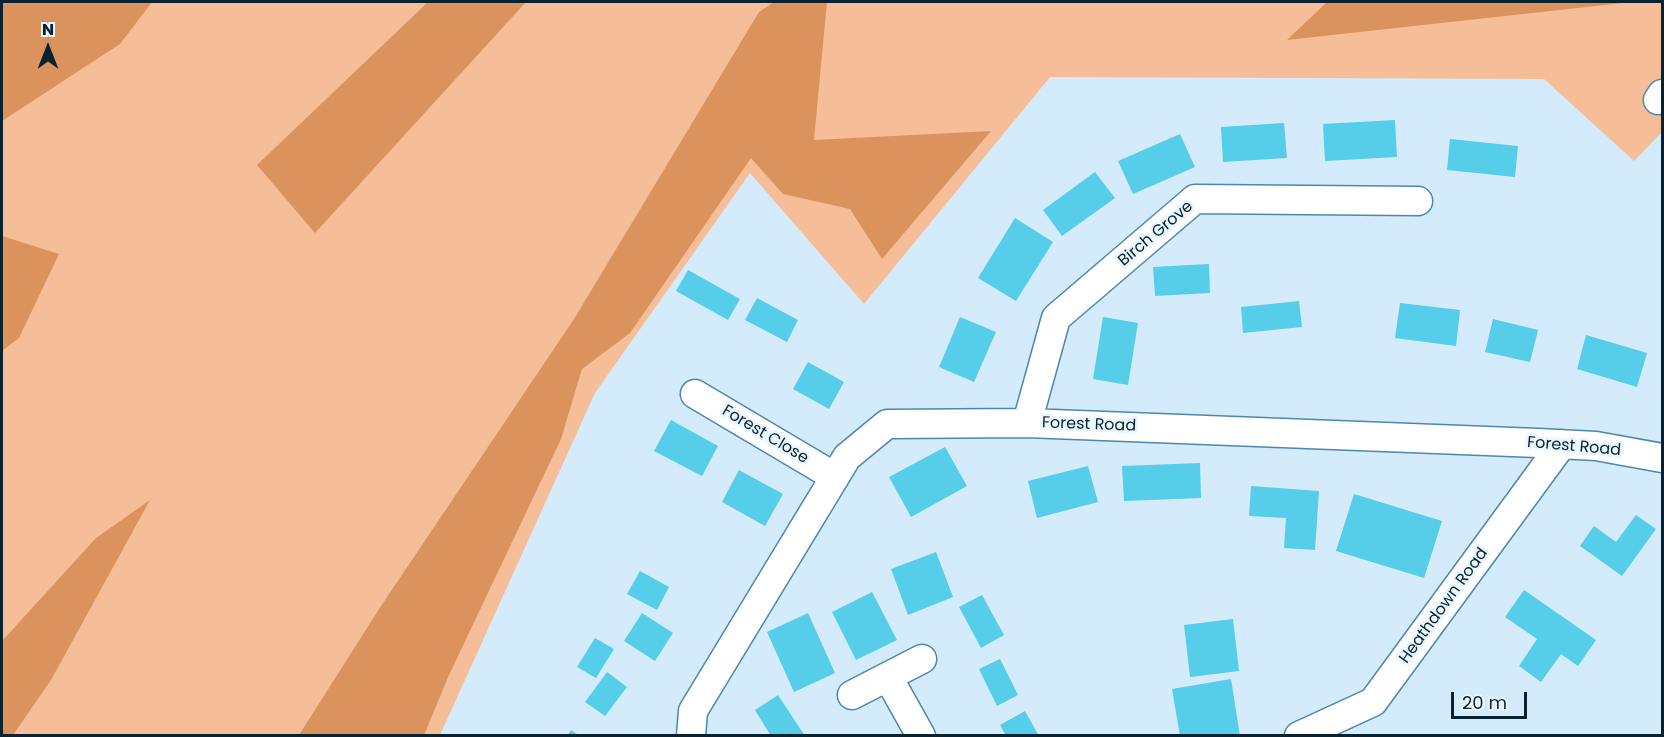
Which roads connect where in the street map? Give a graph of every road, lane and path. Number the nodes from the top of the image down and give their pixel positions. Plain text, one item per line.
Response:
1 (1418, 201) dead end
2 (695, 394) dead end
3 (1027, 423) junction
4 (1562, 444) junction
5 (1662, 458) edge
6 (835, 477) junction
7 (922, 659) dead end
8 (888, 677) junction
9 (852, 695) dead end
10 (691, 735) edge
11 (921, 735) edge
12 (1299, 735) edge

1 - 3 street, Birch Grove
2 - 6 street, Forest Close
3 - 4 street, Forest Road
3 - 6 street, Forest Road
4 - 5 street, Forest Road
4 - 12 street, Heathdown Road
6 - 10 street, Forest Road
7 - 8 street
8 - 9 street
8 - 11 street

